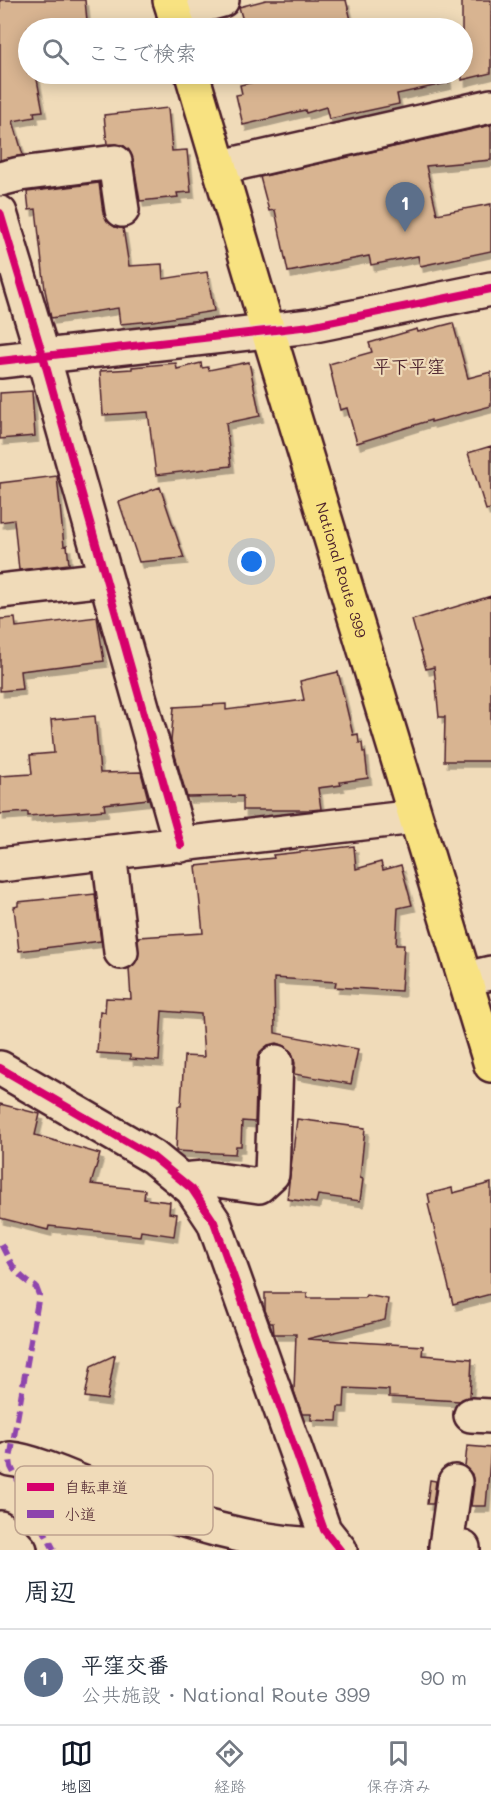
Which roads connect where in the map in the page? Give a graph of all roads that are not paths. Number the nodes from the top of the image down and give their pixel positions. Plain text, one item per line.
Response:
1 (222, 0) edge
2 (174, 14) edge
3 (195, 84) edge
4 (491, 106) edge
5 (221, 168) junction
6 (0, 179) edge
7 (122, 210) dead end
8 (0, 213) edge
9 (490, 292) edge
10 (268, 331) junction
11 (43, 356) junction
12 (0, 361) edge
13 (105, 579) junction
14 (0, 591) edge
15 (415, 817) junction
16 (181, 845) junction
17 (109, 853) junction
18 (0, 864) edge
19 (121, 952) dead end
20 (478, 976) edge
21 (276, 1062) dead end
22 (491, 1065) edge
23 (0, 1068) edge
24 (182, 1180) junction
25 (10, 1459) dead end
26 (34, 1466) edge
27 (455, 1482) dead end
28 (0, 1528) edge
29 (213, 1528) edge
30 (338, 1547) edge
31 (20, 1550) edge
32 (463, 1550) edge

1 - 2 street
3 - 5 highway, National Route 399
4 - 5 street
5 - 10 highway, National Route 399
6 - 7 street
8 - 11 street
9 - 10 street
10 - 11 street
10 - 15 highway, National Route 399
11 - 12 street
11 - 13 street
13 - 14 street
13 - 16 street
15 - 16 street
15 - 20 highway, National Route 399
16 - 17 street
17 - 18 street
17 - 19 street
20 - 22 highway, National Route 399
21 - 24 street
23 - 24 street
24 - 30 street
25 - 26 street
27 - 32 street
28 - 31 street
29 - 30 street

